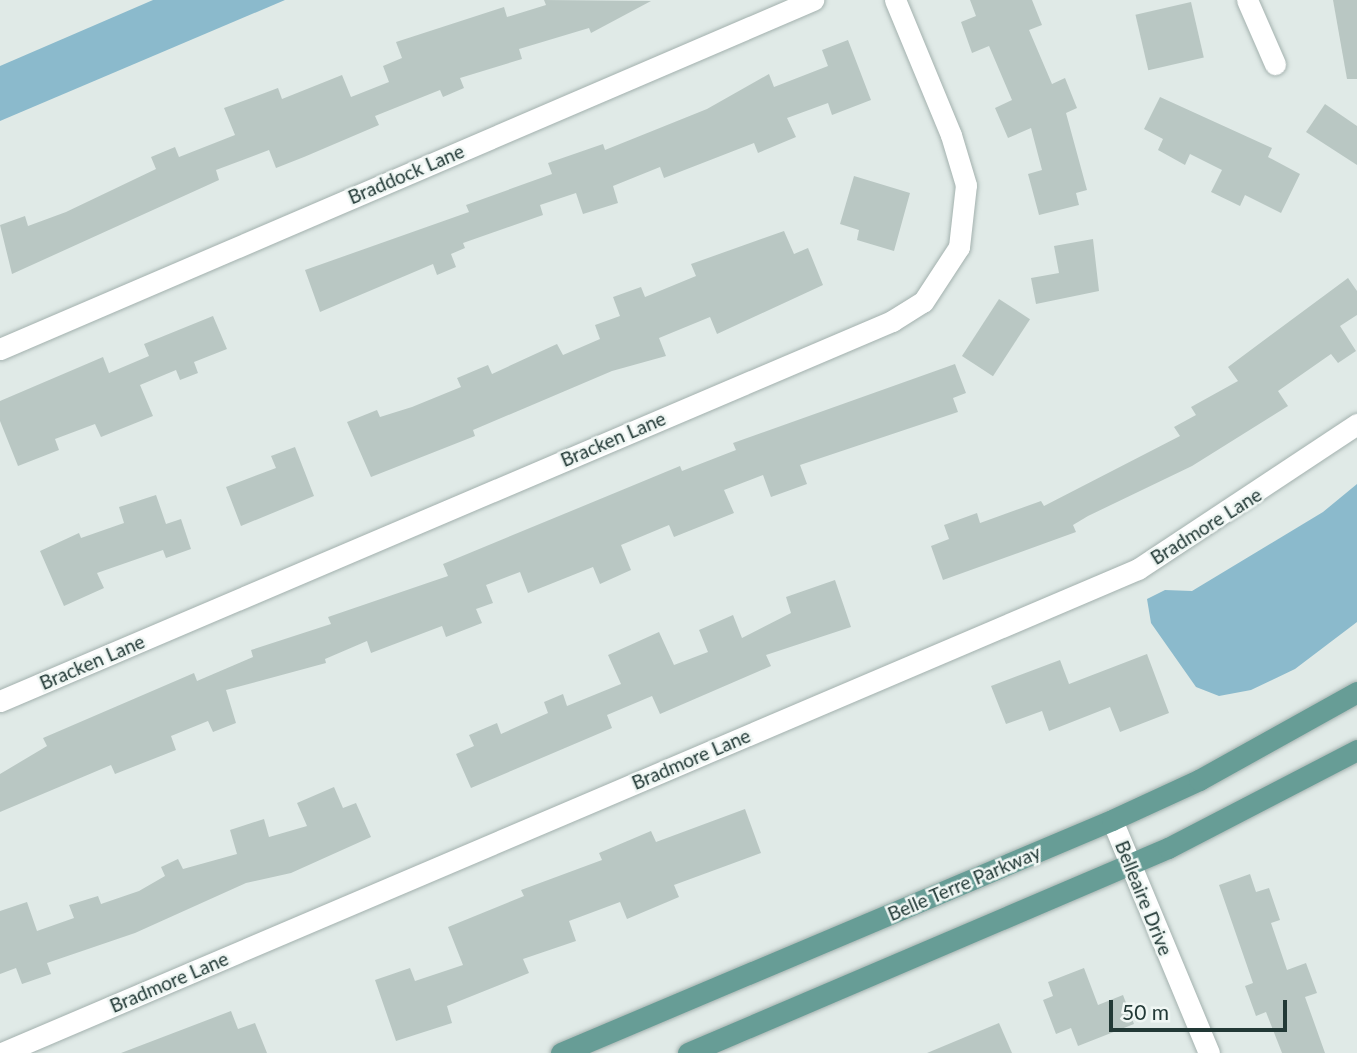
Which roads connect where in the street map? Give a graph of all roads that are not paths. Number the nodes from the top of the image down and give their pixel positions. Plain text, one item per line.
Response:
1 (813, 0) edge
2 (895, 0) edge
3 (1247, 0) edge
4 (1275, 64) dead end
5 (0, 349) edge
6 (1357, 424) edge
7 (1357, 692) edge
8 (0, 701) edge
9 (1357, 750) edge
10 (1112, 820) junction
11 (1131, 863) junction
12 (2, 1053) edge
13 (561, 1053) edge
14 (688, 1053) edge
15 (1209, 1053) edge

1 - 5 street, Braddock Lane
2 - 8 street, Bracken Lane
3 - 4 street
6 - 12 street, Bradmore Lane
7 - 10 main road, Belle Terre Parkway
9 - 11 main road
10 - 11 street, Belleaire Drive
10 - 13 main road, Belle Terre Parkway
11 - 14 main road
11 - 15 street, Belleaire Drive

